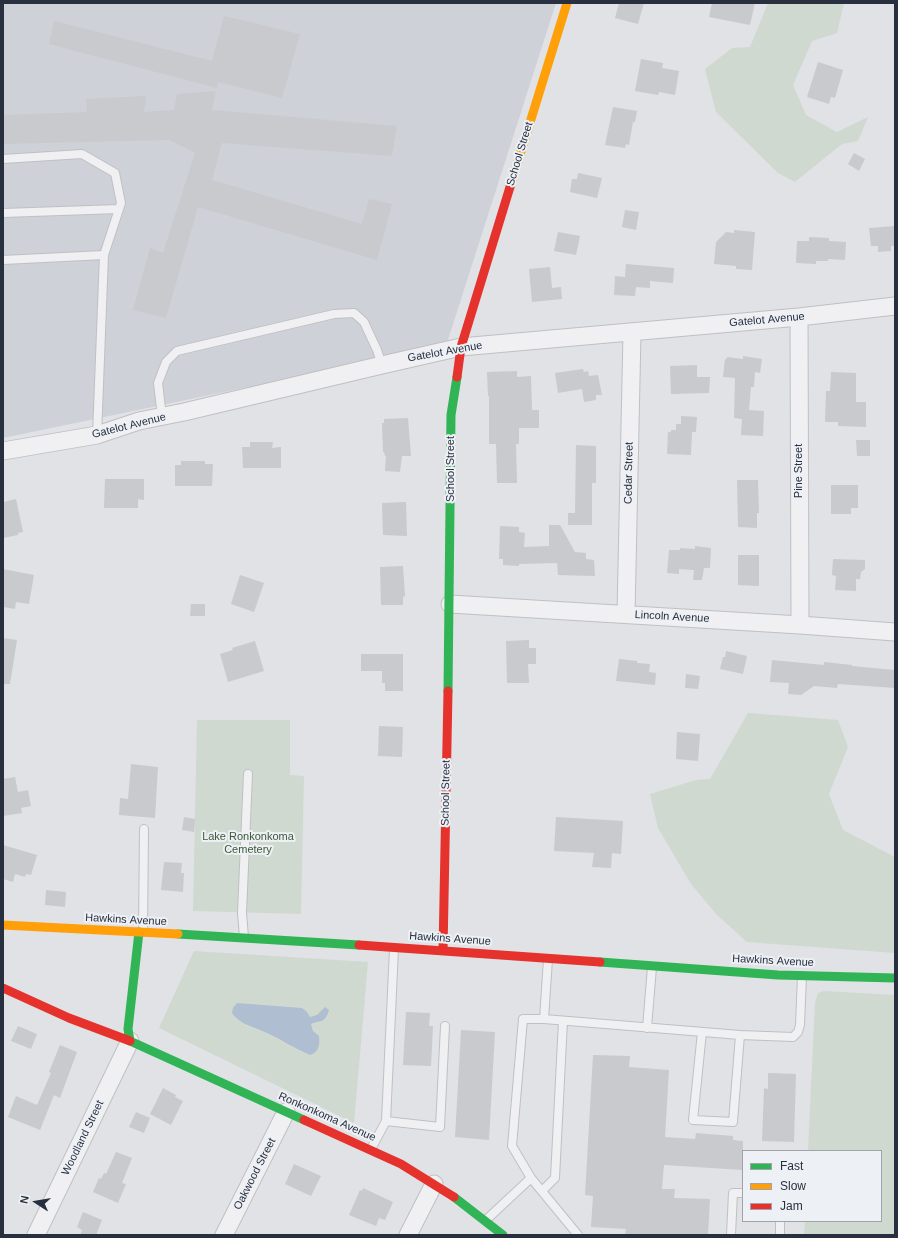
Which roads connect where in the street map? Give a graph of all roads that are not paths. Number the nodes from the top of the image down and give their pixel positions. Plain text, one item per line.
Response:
1 (567, 3) edge
2 (3, 159) edge
3 (119, 209) junction
4 (3, 213) edge
5 (104, 255) junction
6 (3, 260) edge
7 (895, 306) edge
8 (799, 317) junction
9 (632, 332) junction
10 (461, 347) junction
11 (382, 365) junction
12 (162, 417) junction
13 (97, 434) junction
14 (3, 451) edge
15 (450, 604) junction
16 (626, 614) junction
17 (800, 625) junction
18 (895, 632) edge
19 (248, 774) dead end
20 (144, 829) dead end
21 (3, 925) edge
22 (141, 932) junction
23 (244, 938) junction
24 (394, 948) junction
25 (443, 951) junction
26 (548, 958) junction
27 (652, 966) junction
28 (802, 975) junction
29 (895, 978) edge
30 (3, 988) edge
31 (544, 1019) junction
32 (563, 1021) junction
33 (445, 1026) dead end
34 (647, 1028) junction
35 (702, 1032) junction
36 (740, 1035) junction
37 (130, 1041) junction
38 (286, 1112) junction
39 (386, 1120) junction
40 (370, 1150) junction
41 (531, 1178) junction
42 (434, 1184) junction
43 (542, 1191) junction
44 (742, 1193) edge
45 (486, 1221) junction
46 (780, 1222) edge
47 (36, 1235) edge
48 (224, 1235) edge
49 (408, 1235) edge
50 (503, 1235) edge
51 (578, 1235) edge
52 (731, 1235) edge
53 (780, 1235) edge

1 - 10 street, School Street
2 - 3 lane
3 - 4 lane
3 - 5 lane
5 - 6 lane
5 - 13 lane
7 - 8 street, Gatelot Avenue
8 - 9 street, Gatelot Avenue
8 - 17 street, Pine Street
9 - 10 street, Gatelot Avenue
9 - 16 street, Cedar Street
10 - 11 street, Gatelot Avenue
10 - 15 street, School Street
11 - 12 street, Gatelot Avenue
11 - 12 lane
12 - 13 street, Gatelot Avenue
13 - 14 street, Gatelot Avenue
15 - 16 street, Lincoln Avenue
15 - 25 street, School Street
16 - 17 street, Lincoln Avenue
17 - 18 street, Lincoln Avenue
19 - 23 lane
20 - 22 lane
21 - 22 street, Hawkins Avenue
22 - 23 street, Hawkins Avenue
22 - 37 street
23 - 24 street, Hawkins Avenue
24 - 25 street, Hawkins Avenue
24 - 39 lane
25 - 26 street, Hawkins Avenue
26 - 27 street, Hawkins Avenue
26 - 31 lane
27 - 28 street, Hawkins Avenue
27 - 34 lane
28 - 29 street, Hawkins Avenue
28 - 36 lane
30 - 37 street, Ronkonkoma Avenue
31 - 32 lane
31 - 41 lane
32 - 34 lane
32 - 43 lane
33 - 39 lane
34 - 35 lane
35 - 36 lane
35 - 36 lane
37 - 38 street, Ronkonkoma Avenue
37 - 47 street, Woodland Street
38 - 40 street, Ronkonkoma Avenue
38 - 48 street, Oakwood Street
39 - 40 lane
40 - 42 street, Ronkonkoma Avenue
41 - 43 lane
41 - 45 lane
42 - 45 street, Ronkonkoma Avenue
42 - 49 street
43 - 51 lane
44 - 52 lane
45 - 50 street, Ronkonkoma Avenue
46 - 53 lane

